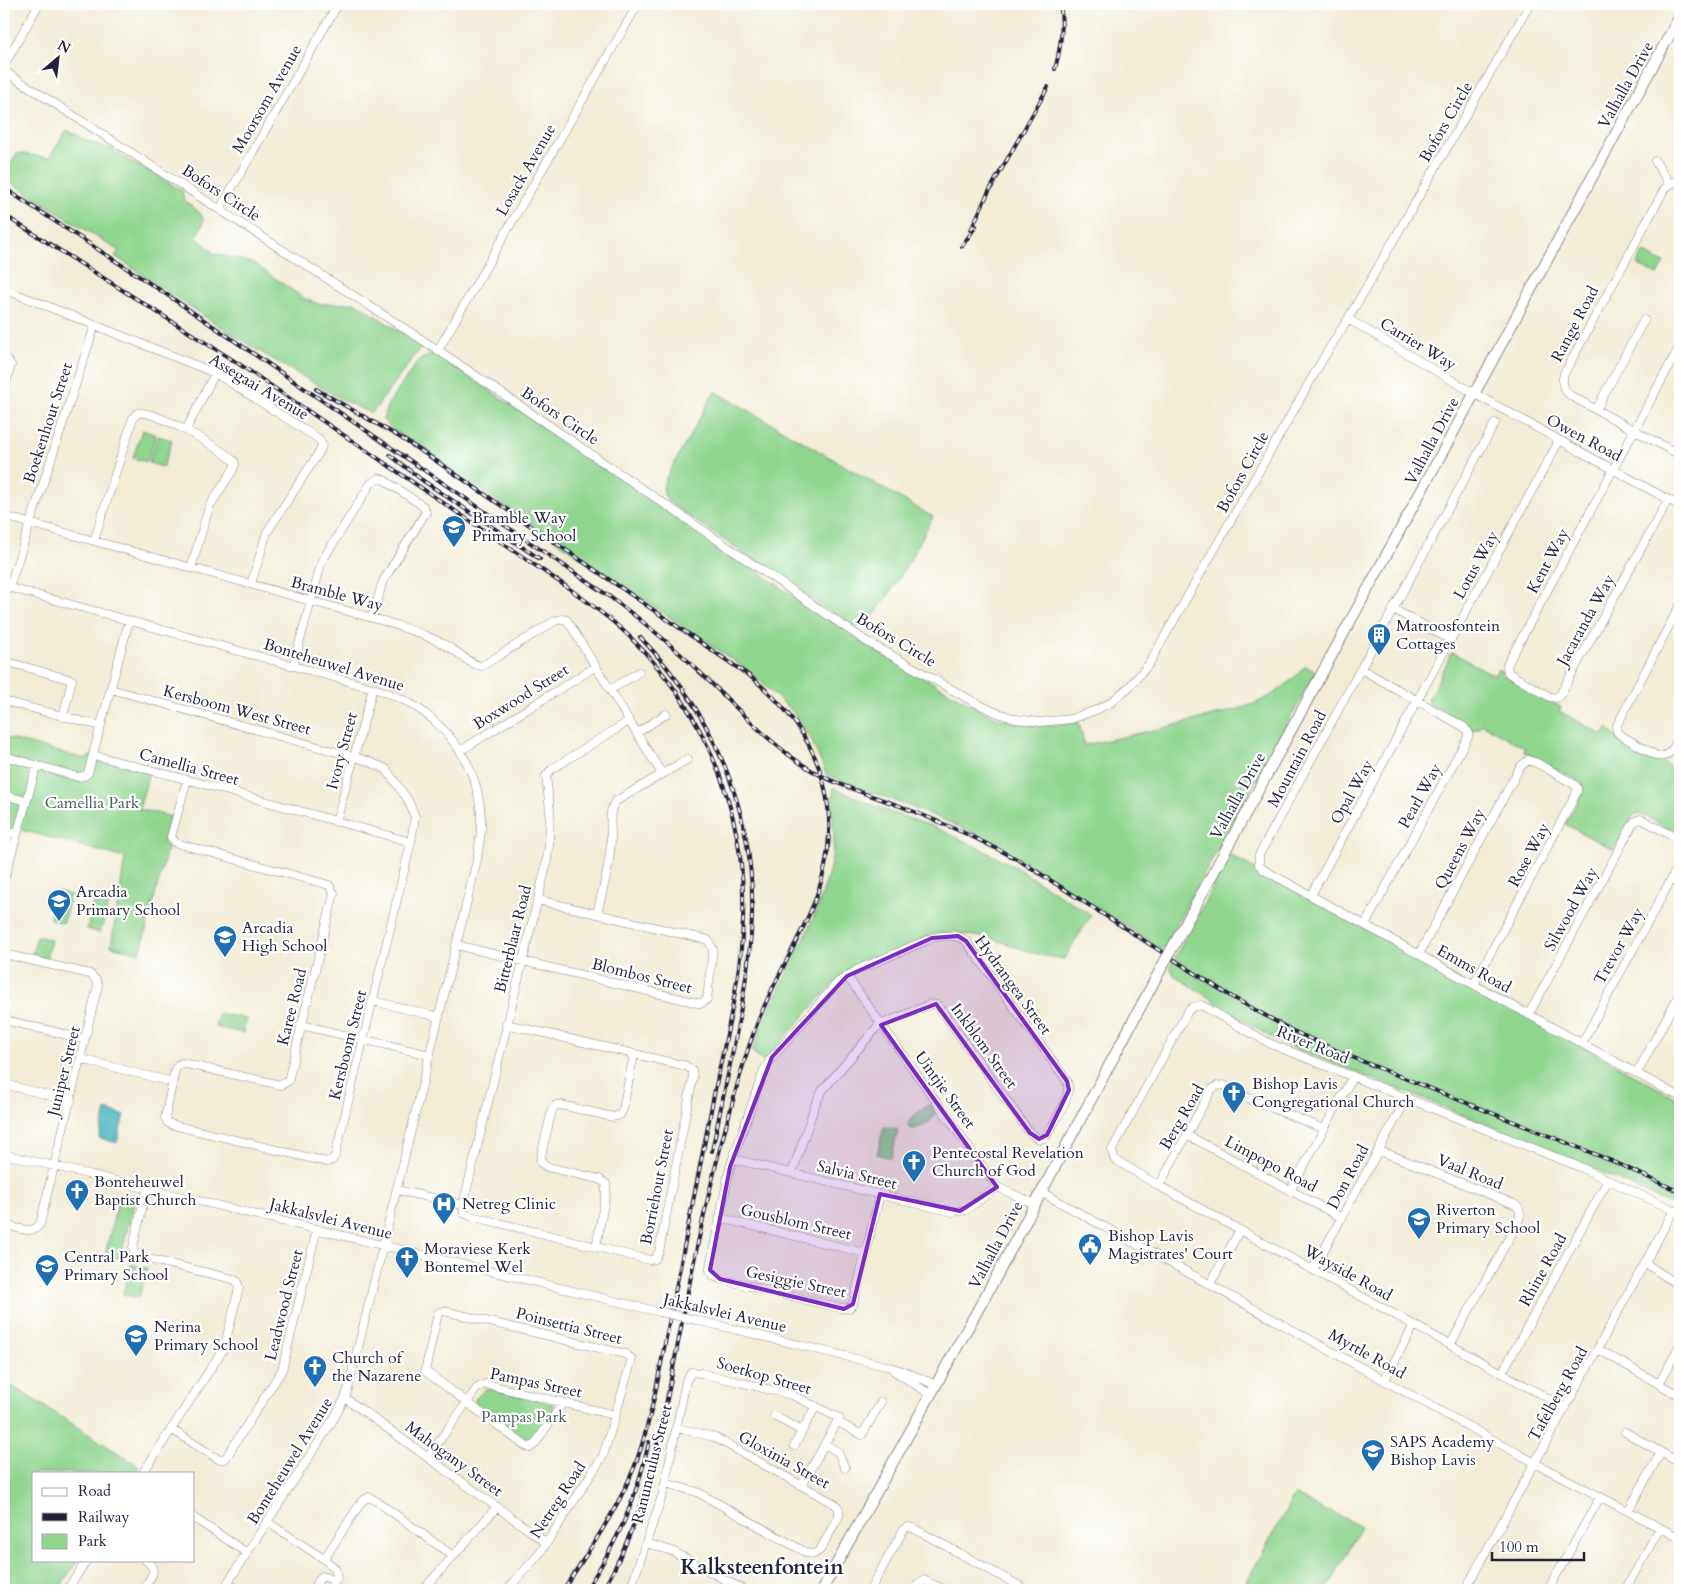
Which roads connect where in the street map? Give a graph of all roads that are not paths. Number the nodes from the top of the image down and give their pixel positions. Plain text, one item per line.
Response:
1 (39, 4) edge
2 (338, 4) edge
3 (638, 4) edge
4 (1530, 4) edge
5 (1680, 16) edge
6 (4, 65) edge
7 (4, 71) edge
8 (1655, 161) dead end
9 (1680, 181) edge
10 (1669, 184) junction
11 (220, 209) junction
12 (4, 289) edge
13 (1348, 319) junction
14 (1644, 320) dead end
15 (95, 325) junction
16 (1680, 346) edge
17 (438, 350) junction
18 (4, 357) edge
19 (215, 373) junction
20 (4, 391) edge
21 (1474, 394) junction
22 (1596, 410) junction
23 (1495, 423) dead end
24 (1482, 427) dead end
25 (186, 430) junction
26 (1635, 430) junction
27 (1490, 431) junction
28 (1560, 441) junction
29 (1680, 455) edge
30 (1613, 469) junction
31 (1668, 500) junction
32 (1680, 506) edge
33 (4, 516) edge
34 (30, 523) junction
35 (94, 541) junction
36 (191, 568) junction
37 (251, 584) junction
38 (6, 587) edge
39 (311, 601) junction
40 (1680, 606) edge
41 (1393, 609) junction
42 (372, 618) junction
43 (129, 621) junction
44 (1451, 640) junction
45 (4, 661) edge
46 (1507, 665) joint
47 (293, 666) junction
48 (595, 667) junction
49 (1361, 669) junction
50 (639, 672) dead end
51 (373, 688) junction
52 (111, 689) junction
53 (610, 690) junction
54 (4, 701) edge
55 (1418, 701) junction
56 (666, 714) dead end
57 (63, 717) junction
58 (630, 721) junction
59 (101, 726) junction
60 (637, 733) junction
61 (1680, 734) edge
62 (460, 751) junction
63 (93, 755) junction
64 (4, 756) edge
65 (354, 757) junction
66 (688, 759) dead end
67 (1528, 760) joint
68 (37, 765) junction
69 (662, 774) junction
70 (187, 780) junction
71 (4, 795) edge
72 (26, 801) junction
73 (336, 822) junction
74 (4, 830) edge
75 (17, 834) junction
76 (1680, 840) edge
77 (411, 842) junction
78 (1258, 862) joint
79 (1680, 862) edge
80 (4, 880) edge
81 (1311, 896) junction
82 (538, 900) junction
83 (597, 914) junction
84 (1365, 925) junction
85 (456, 945) junction
86 (4, 954) edge
87 (1419, 954) junction
88 (522, 961) junction
89 (847, 976) junction
90 (1474, 984) junction
91 (1680, 993) edge
92 (373, 1001) junction
93 (1529, 1014) junction
94 (439, 1017) junction
95 (4, 1020) edge
96 (506, 1024) junction
97 (301, 1025) junction
98 (882, 1025) junction
99 (85, 1039) junction
100 (364, 1040) junction
101 (1582, 1043) junction
102 (634, 1054) junction
103 (430, 1055) junction
104 (81, 1060) junction
105 (1637, 1073) junction
106 (1353, 1076) junction
107 (172, 1082) junction
108 (4, 1084) edge
109 (1680, 1096) edge
110 (1408, 1098) junction
111 (71, 1101) junction
112 (1324, 1129) junction
113 (1047, 1134) joint
114 (1187, 1135) junction
115 (1378, 1150) junction
116 (4, 1154) edge
117 (732, 1160) junction
118 (1116, 1162) joint
119 (55, 1166) junction
120 (792, 1174) junction
121 (1608, 1180) junction
122 (1159, 1186) junction
123 (998, 1187) junction
124 (147, 1188) junction
125 (397, 1190) junction
126 (1290, 1191) junction
127 (1041, 1192) junction
128 (880, 1194) junction
129 (1035, 1204) junction
130 (463, 1205) junction
131 (1677, 1212) edge
132 (720, 1218) junction
133 (1342, 1218) junction
134 (4, 1224) edge
135 (317, 1229) junction
136 (1240, 1230) junction
137 (384, 1246) junction
138 (596, 1247) junction
139 (865, 1253) junction
140 (1645, 1263) junction
141 (1314, 1270) junction
142 (711, 1273) joint
143 (1210, 1284) junction
144 (1680, 1286) edge
145 (1414, 1325) junction
146 (1450, 1345) junction
147 (1680, 1345) edge
148 (1598, 1349) junction
149 (691, 1372) joint
150 (1502, 1373) junction
151 (1385, 1379) junction
152 (1659, 1384) junction
153 (933, 1390) junction
154 (1680, 1396) edge
155 (346, 1398) junction
156 (561, 1402) junction
157 (881, 1402) dead end
158 (466, 1403) junction
159 (816, 1406) junction
160 (1566, 1408) junction
161 (615, 1415) junction
162 (774, 1416) dead end
163 (838, 1422) junction
164 (677, 1428) junction
165 (172, 1429) junction
166 (802, 1431) junction
167 (1625, 1432) dead end
168 (825, 1444) junction
169 (794, 1446) dead end
170 (1661, 1452) junction
171 (428, 1457) junction
172 (1535, 1463) junction
173 (1680, 1463) edge
174 (845, 1468) dead end
175 (144, 1472) edge
176 (665, 1483) junction
177 (802, 1485) junction
178 (1600, 1497) junction
179 (497, 1507) junction
180 (1628, 1512) junction
181 (195, 1519) edge
182 (267, 1522) junction
183 (1660, 1528) junction
184 (1680, 1538) edge
185 (547, 1543) junction
186 (646, 1543) junction
187 (247, 1553) junction
188 (453, 1556) junction
189 (324, 1559) junction
190 (86, 1562) edge
191 (147, 1562) edge
192 (336, 1581) junction
193 (228, 1583) junction
194 (68, 1590) edge
195 (142, 1590) edge
196 (223, 1590) edge
197 (239, 1590) edge
198 (312, 1590) edge
199 (330, 1590) edge
200 (423, 1590) edge
201 (507, 1590) edge
202 (630, 1590) edge
203 (744, 1590) edge
204 (822, 1590) edge
205 (870, 1590) edge
206 (915, 1590) edge
207 (945, 1590) edge
208 (1027, 1590) edge
209 (1464, 1590) edge
210 (1548, 1590) edge
211 (1625, 1590) edge

1 - 6 street
2 - 11 street, Moorsom Avenue
3 - 17 street, Losack Avenue
4 - 13 street, Bofors Circle
5 - 21 main road, Valhalla Drive
7 - 11 street, Bofors Circle
8 - 10 street
9 - 10 street
10 - 22 street, Range Road
11 - 17 street, Bofors Circle
12 - 15 street, Assegaai Avenue
13 - 17 street, Bofors Circle
13 - 21 street, Carrier Way
14 - 22 street
15 - 19 street, Assegaai Avenue
15 - 34 street, Boekenhout Street
16 - 26 street, Kent Way
18 - 20 street
19 - 25 street
19 - 37 street, Assegaai Avenue
21 - 28 street, Owen Road
21 - 127 main road, Valhalla Drive, bridge
22 - 26 street, Range Road
23 - 27 street, Mountain Road
24 - 27 street
25 - 35 street
25 - 36 street
26 - 29 street, Range Road
26 - 30 street, Kent Way
27 - 41 street, Mountain Road
28 - 30 street, Owen Road
28 - 44 street, Lotus Way
30 - 31 street, Owen Road
30 - 46 street, Kent Way
31 - 32 street, Owen Road
31 - 46 street, Jacaranda Way
33 - 34 street, Bramble Way
34 - 35 street, Bramble Way
34 - 38 street, Boekenhout Street
35 - 36 street, Bramble Way
36 - 37 street, Bramble Way
37 - 39 street, Bramble Way
38 - 43 street, Bonteheuwel Avenue
39 - 42 street, Bramble Way
39 - 42 street
39 - 47 street
40 - 61 street
41 - 44 street
41 - 49 street, Mountain Road
42 - 48 street, Bramble Way
43 - 47 street, Bonteheuwel Avenue
43 - 52 street
44 - 55 street, Lotus Way
45 - 57 street
47 - 51 street, Bonteheuwel Avenue
48 - 53 street, Bramble Way
48 - 62 street, Boxwood Street
49 - 55 street
49 - 78 street, Mountain Road
50 - 53 street
51 - 62 street, Bonteheuwel Avenue
51 - 65 street, Ivory Street
52 - 59 street
52 - 65 street, Kersboom West Street
53 - 58 street, Bramble Way
54 - 57 street
55 - 81 street, Opal Way
55 - 84 street, Pearl Way
56 - 60 street
57 - 59 street
58 - 60 street, Bramble Way
58 - 82 street, Bitterblaar Road
59 - 63 street
60 - 69 street, Bramble Way
62 - 85 street, Bonteheuwel Avenue
63 - 68 street
63 - 70 street, Camellia Street
64 - 68 street
65 - 73 street, Ivory Street
65 - 77 street, Kersboom Street
66 - 69 street
67 - 87 street, Queens Way
67 - 90 street, Rose Way
68 - 72 street
69 - 83 street
70 - 73 street, Camellia Street
70 - 97 street, Karee Road
71 - 72 street
72 - 75 street
73 - 77 street, Camellia Street
74 - 75 street
75 - 80 street
76 - 93 street, Silwood Way
77 - 92 street, Kersboom Street
78 - 81 street, Emms Road
79 - 101 street, Trevor Way
81 - 84 street, Emms Road
82 - 83 street, Blombos Street
82 - 88 street, Bitterblaar Road
83 - 88 street, Blombos Street
84 - 87 street, Emms Road
85 - 88 street, Blombos Street
85 - 94 street, Bonteheuwel Avenue
86 - 99 street, Juniper Street
87 - 90 street, Emms Road
88 - 96 street, Bitterblaar Road
89 - 98 street, Uintjie Street
89 - 113 street, Hydrangea Street
89 - 117 street, Hydrangea Street
90 - 93 street, Emms Road
91 - 105 street
92 - 94 street
92 - 100 street, Kersboom Street
93 - 101 street, Emms Road
94 - 103 street, Bonteheuwel Avenue
95 - 99 street
96 - 102 street, Borriehout Street
96 - 130 street, Bitterblaar Road
97 - 100 street
97 - 107 street, Karee Road
98 - 113 street, Inkblom Street
98 - 120 street, Inkblom Street
98 - 123 street, Uintjie Street
99 - 104 street, Juniper Street
100 - 103 street
100 - 107 street, Kersboom Street
101 - 105 street, Emms Road
102 - 138 street, Borriehout Street
102 - 138 street
103 - 125 street, Bonteheuwel Avenue
104 - 107 street
104 - 111 street, Juniper Street
105 - 109 street, Emms Road
106 - 110 street, River Road
106 - 112 street
106 - 118 street, River Road
108 - 111 street
110 - 115 street, Don Road
110 - 121 street, River Road
111 - 119 street, Juniper Street
112 - 114 street, Berg Road
112 - 126 street
114 - 122 street, Berg Road
114 - 126 street, Limpopo Road
115 - 133 street, Don Road
115 - 146 street, Vaal Road
116 - 119 street, Jakkalsvlei Avenue
117 - 120 street, Salvia Street
117 - 132 street, Hydrangea Street
118 - 122 street, Wayside Road
119 - 124 street, Jakkalsvlei Avenue
119 - 134 street, Juniper Street
120 - 128 street, Salvia Street
121 - 131 street, River Road
121 - 150 street, Rhine Road
122 - 136 street, Wayside Road
123 - 128 street, Salvia Street
123 - 129 street, Uintjie Street
124 - 135 street, Jakkalsvlei Avenue
124 - 165 street
125 - 130 street, Borriehout Street
125 - 137 street, Bonteheuwel Avenue
126 - 133 street, Limpopo Road
127 - 129 main road, Valhalla Drive
127 - 143 street, Myrtle Road
128 - 139 street, Gesiggie Street
129 - 153 main road, Valhalla Drive
130 - 138 street, Borriehout Street
131 - 140 street, Tafelberg Road
132 - 139 street, Gousblom Street
132 - 142 street, Hydrangea Street
133 - 141 street, Don Road
135 - 137 street, Jakkalsvlei Avenue
135 - 165 street, Leadwood Street
136 - 141 street, Wayside Road
136 - 143 street
137 - 153 street, Jakkalsvlei Avenue, bridge
137 - 155 street, Bonteheuwel Avenue
139 - 142 street, Gesiggie Street
140 - 144 street
140 - 148 street, Tafelberg Road
141 - 145 street, Wayside Road
143 - 151 street, Myrtle Road
145 - 146 street, Wayside Road
145 - 151 street
146 - 150 street, Wayside Road
147 - 152 street
148 - 152 street
148 - 160 street, Tafelberg Road
149 - 159 street, Soetkop Street
149 - 164 street, Ranunculus Street
150 - 160 street, Wayside Road
151 - 172 street, Myrtle Road
152 - 154 street
153 - 204 main road, Valhalla Drive
155 - 171 street, Mahogany Street
155 - 182 street, Bonteheuwel Avenue
156 - 158 street, Pampas Street
156 - 158 street
156 - 161 street, Pampas Street
157 - 163 street
158 - 161 street, Poinsettia Street
158 - 171 street, Pampas Street
159 - 163 street, Soetkop Street
159 - 166 street
160 - 172 street, Tafelberg Road
161 - 185 street, Netreg Road
162 - 166 street
163 - 168 street
164 - 176 street, Ranunculus Street
164 - 177 street, Gloxinia Street
165 - 175 street
166 - 169 street
167 - 170 street
168 - 174 street
168 - 177 street
170 - 173 street
170 - 180 street
171 - 179 street, Mahogany Street
172 - 178 street, Myrtle Road
172 - 209 street, Tafelberg Road
176 - 177 street, Gloxinia Street
176 - 186 street, Ranunculus Street
178 - 180 street, Myrtle Road
178 - 210 street
179 - 185 street, Mahogany Street
179 - 188 street
180 - 183 street, Myrtle Road
181 - 187 street
182 - 187 street, Bonteheuwel Avenue
182 - 189 street
183 - 184 street, Myrtle Road
183 - 211 street
185 - 201 street, Netreg Road
186 - 202 street, Ranunculus Street
186 - 203 street
187 - 193 street, Bonteheuwel Avenue
188 - 189 street
188 - 200 street
189 - 192 street
190 - 194 street
191 - 195 street
192 - 198 street
192 - 199 street
193 - 196 street, Bonteheuwel Avenue
193 - 197 street
205 - 208 street
206 - 207 street

